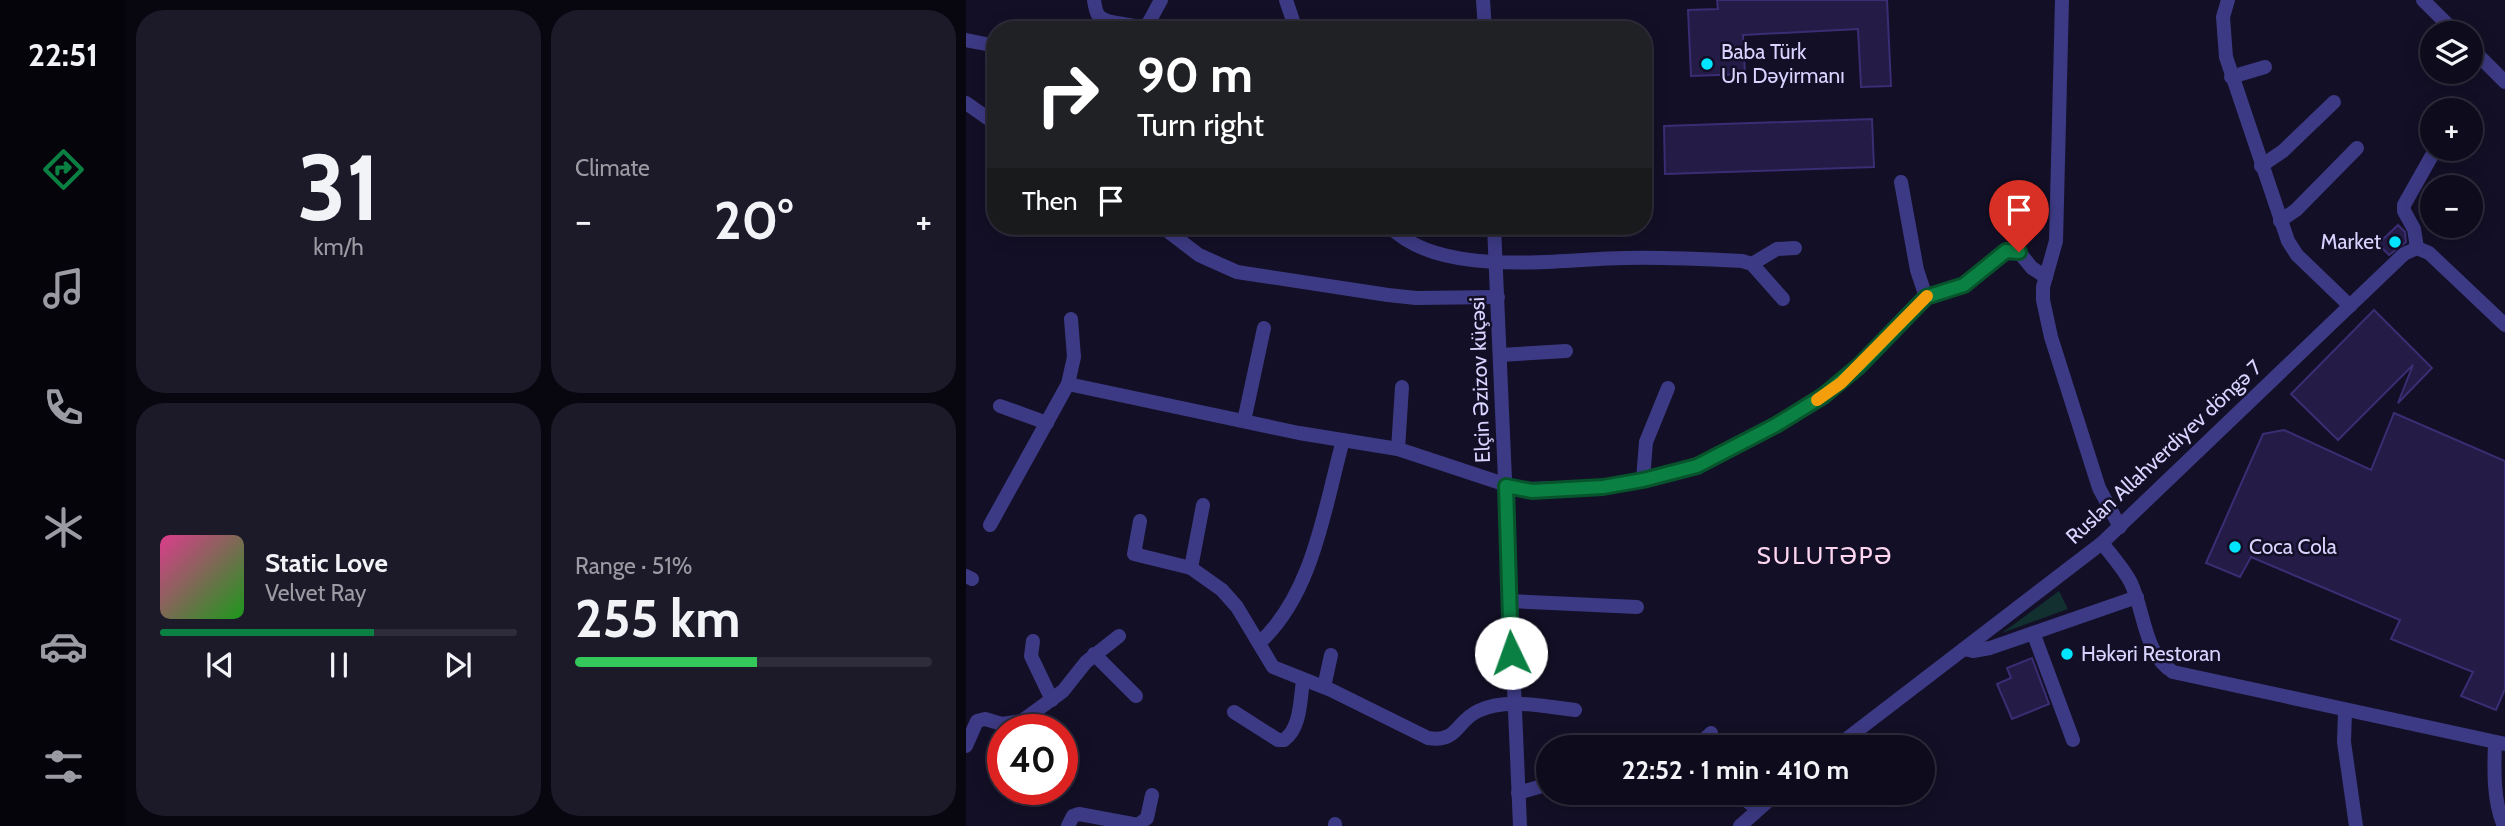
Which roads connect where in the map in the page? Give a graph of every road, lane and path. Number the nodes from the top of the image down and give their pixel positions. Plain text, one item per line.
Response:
1 (1094, 0) edge
2 (1161, 0) edge
3 (1286, 0) edge
4 (1483, 0) edge
5 (2062, 0) edge
6 (2228, 0) edge
7 (2423, 0) edge
8 (1103, 21) edge
9 (1150, 21) edge
10 (1293, 21) edge
11 (1484, 21) edge
12 (2444, 21) edge
13 (966, 40) edge
14 (987, 44) edge
15 (2483, 60) edge
16 (2265, 67) dead end
17 (2231, 77) junction
18 (2505, 82) edge
19 (2334, 102) dead end
20 (966, 103) edge
21 (987, 118) edge
22 (2357, 148) dead end
23 (2429, 161) edge
24 (2261, 166) junction
25 (1901, 182) dead end
26 (2280, 221) junction
27 (1173, 235) edge
28 (1399, 235) edge
29 (1494, 235) edge
30 (1795, 248) dead end
31 (2417, 248) junction
32 (1496, 262) junction
33 (1752, 264) junction
34 (2046, 277) junction
35 (1498, 297) junction
36 (1926, 297) junction
37 (1783, 299) dead end
38 (2350, 306) junction
39 (1071, 319) dead end
40 (2505, 325) edge
41 (1264, 328) dead end
42 (1566, 351) dead end
43 (1500, 355) junction
44 (1068, 384) junction
45 (1402, 387) dead end
46 (1668, 388) dead end
47 (1000, 406) dead end
48 (1244, 421) junction
49 (1047, 423) junction
50 (1343, 440) junction
51 (1398, 449) junction
52 (1643, 480) junction
53 (1506, 486) junction
54 (1203, 505) dead end
55 (1140, 522) dead end
56 (989, 525) dead end
57 (2120, 527) junction
58 (2102, 542) junction
59 (1191, 568) junction
60 (2137, 597) junction
61 (1509, 601) junction
62 (1637, 607) dead end
63 (2034, 635) junction
64 (1119, 636) dead end
65 (1033, 641) dead end
66 (1259, 643) junction
67 (1964, 649) junction
68 (1094, 654) junction
69 (1331, 655) dead end
70 (1303, 681) junction
71 (1324, 687) junction
72 (1136, 696) dead end
73 (1052, 700) junction
74 (1514, 705) junction
75 (1575, 710) dead end
76 (2345, 711) junction
77 (1234, 712) dead end
78 (1852, 735) edge
79 (2073, 740) dead end
80 (2500, 743) edge
81 (966, 746) edge
82 (1536, 788) edge
83 (1518, 793) junction
84 (1152, 795) dead end
85 (1752, 805) edge
86 (1763, 805) edge
87 (1758, 809) junction
88 (1068, 826) edge
89 (1520, 826) edge
90 (1740, 826) edge
91 (2356, 826) edge
92 (2504, 826) edge

1 - 8 street
2 - 9 street
3 - 10 street
4 - 11 street
5 - 34 street
6 - 17 street
7 - 12 street
13 - 14 street
15 - 18 street
16 - 17 street
17 - 24 street
19 - 24 street
20 - 21 street
22 - 26 street
23 - 31 street
24 - 26 street
25 - 36 street
26 - 38 street
27 - 35 street
28 - 32 street
29 - 32 street, Elçin Əzizov küçəsi
30 - 33 street
31 - 38 street, Ruslan Allahverdiyev döngə 7
31 - 40 street
32 - 33 street
32 - 35 street, Elçin Əzizov küçəsi
33 - 37 street
34 - 36 street
34 - 57 street
35 - 43 street, Elçin Əzizov küçəsi
36 - 52 street
38 - 57 street, Ruslan Allahverdiyev döngə 7
39 - 44 street
41 - 48 street
42 - 43 street
43 - 53 street, Elçin Əzizov küçəsi
44 - 48 street
44 - 49 street
45 - 51 street
46 - 52 street
47 - 49 street
48 - 50 street
49 - 56 street
50 - 51 street
50 - 66 street
51 - 53 street
52 - 53 street
53 - 61 street, Elçin Əzizov küçəsi
54 - 59 street
55 - 59 street
57 - 58 street, Ruslan Allahverdiyev döngə 7
58 - 60 street
58 - 67 street, Ruslan Allahverdiyev döngə 7
59 - 66 street
60 - 63 street
60 - 76 street
61 - 62 street
61 - 74 street, Elçin Əzizov küçəsi
63 - 67 street
63 - 79 street
64 - 68 street
65 - 73 street
66 - 70 street
67 - 78 street, Ruslan Allahverdiyev döngə 7
68 - 72 street
68 - 73 street
69 - 71 street
70 - 71 street
70 - 77 street
71 - 74 street
73 - 81 street
74 - 75 street
74 - 83 street, Elçin Əzizov küçəsi
76 - 80 street
76 - 91 street
80 - 92 street
82 - 83 street
83 - 89 street, Elçin Əzizov küçəsi
84 - 88 street
85 - 87 street
86 - 87 street
87 - 90 street

